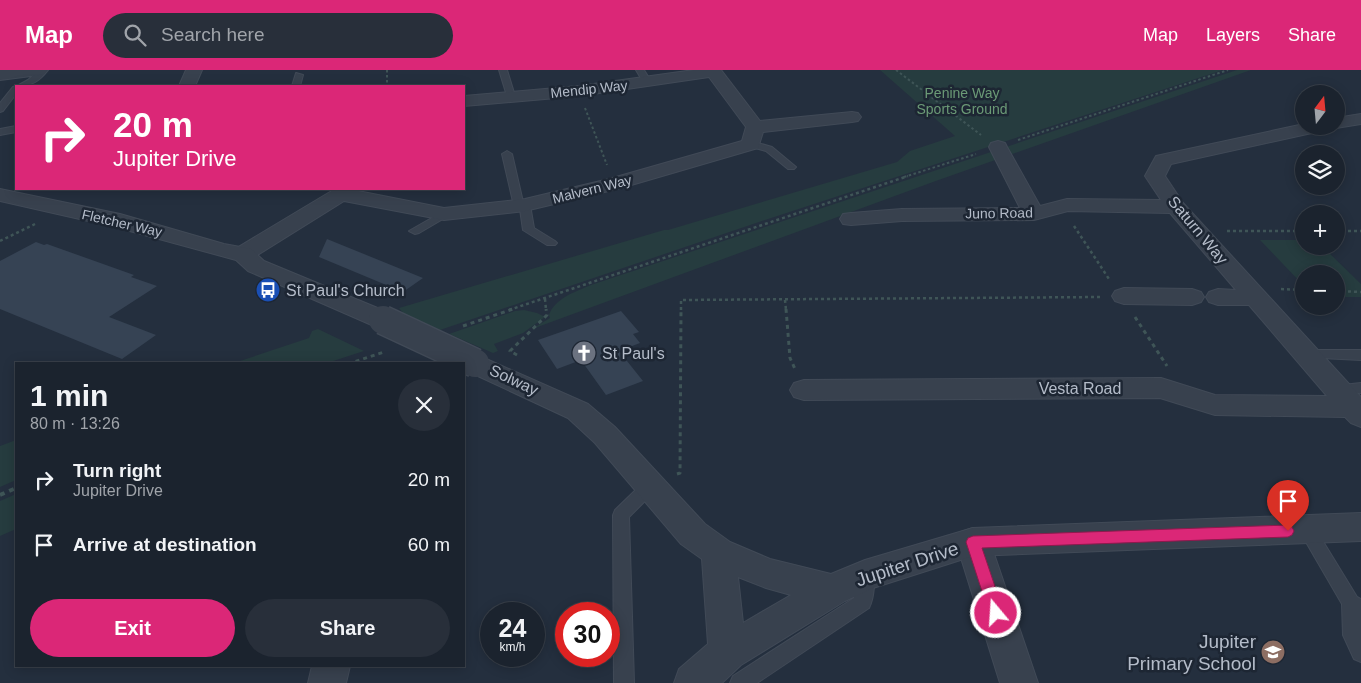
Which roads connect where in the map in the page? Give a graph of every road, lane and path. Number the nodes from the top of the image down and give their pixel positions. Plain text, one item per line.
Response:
1 (39, 70) edge
2 (44, 70) edge
3 (194, 70) edge
4 (387, 70) edge
5 (504, 70) edge
6 (896, 70) edge
7 (1228, 70) edge
8 (713, 71) edge
9 (0, 75) edge
10 (298, 75) dead end
11 (644, 76) edge
12 (24, 85) edge
13 (187, 85) edge
14 (296, 85) edge
15 (387, 85) edge
16 (15, 90) edge
17 (579, 91) junction
18 (511, 96) junction
19 (465, 101) edge
20 (0, 110) edge
21 (852, 117) dead end
22 (15, 129) edge
23 (0, 132) edge
24 (1295, 132) edge
25 (753, 136) junction
26 (998, 147) junction
27 (507, 154) dead end
28 (791, 167) dead end
29 (614, 184) junction
30 (345, 191) edge
31 (0, 194) edge
32 (522, 205) junction
33 (1176, 207) junction
34 (64, 210) junction
35 (444, 214) junction
36 (1034, 214) junction
37 (851, 219) dead end
38 (415, 231) dead end
39 (1197, 231) junction
40 (1295, 231) edge
41 (1345, 231) edge
42 (1361, 231) edge
43 (0, 241) edge
44 (551, 243) dead end
45 (243, 254) junction
46 (1345, 291) edge
47 (1361, 292) edge
48 (1124, 296) joint
49 (1192, 297) dead end
50 (1218, 297) dead end
51 (1257, 298) junction
52 (546, 299) junction
53 (785, 300) junction
54 (457, 328) dead end
55 (392, 349) dead end
56 (1306, 354) junction
57 (1361, 355) edge
58 (354, 362) edge
59 (517, 381) junction
60 (804, 390) joint
61 (1353, 400) edge
62 (651, 485) junction
63 (15, 488) edge
64 (0, 495) edge
65 (1361, 527) edge
66 (1307, 530) junction
67 (973, 542) junction
68 (718, 552) junction
69 (865, 575) junction
70 (832, 590) junction
71 (1356, 605) edge
72 (1361, 653) edge
73 (331, 667) edge
74 (734, 667) edge
75 (327, 683) edge
76 (624, 683) edge
77 (693, 683) edge
78 (1019, 683) edge

1 - 9 street
2 - 12 lane
3 - 13 street
4 - 15 path
5 - 18 lane
6 - 26 path
7 - 26 path
8 - 11 street, Mendip Way
8 - 25 street
10 - 14 lane
11 - 17 street, Mendip Way
16 - 20 lane
17 - 18 street, Mendip Way
17 - 29 path
18 - 19 street, Mendip Way
21 - 25 street, Malvern Way
22 - 23 lane
24 - 33 street, Saturn Way
25 - 28 lane
25 - 29 street, Malvern Way
26 - 36 street
26 - 52 path
27 - 32 lane
29 - 32 street, Malvern Way
30 - 35 street, Malvern Way
30 - 45 street
31 - 34 street, Fletcher Way
32 - 35 street, Malvern Way
32 - 44 lane
33 - 36 street, Juno Road
33 - 39 street, Saturn Way
34 - 43 path
34 - 45 street, Fletcher Way
35 - 38 lane
36 - 37 street, Juno Road
39 - 40 path
39 - 51 street, Saturn Way
41 - 42 path
45 - 59 street, Solway, bridge
46 - 47 path
48 - 49 street
48 - 53 path
50 - 51 street
51 - 56 street, Saturn Way
52 - 54 path
52 - 59 path
53 - 60 path
53 - 62 path
55 - 58 path
56 - 57 lane
56 - 61 street, Saturn Way
59 - 62 street, Solway
60 - 61 street, Vesta Road
62 - 68 street, Solway
62 - 76 lane
63 - 64 path
65 - 66 street, Jupiter Drive
66 - 67 street, Jupiter Drive
66 - 71 lane
67 - 69 street, Jupiter Drive
67 - 78 street
68 - 70 street, Solway
68 - 74 street
69 - 70 street, Jupiter Drive
69 - 74 lane
70 - 74 street, Jupiter Drive
71 - 72 lane
73 - 75 street
74 - 77 street, Jupiter Drive

